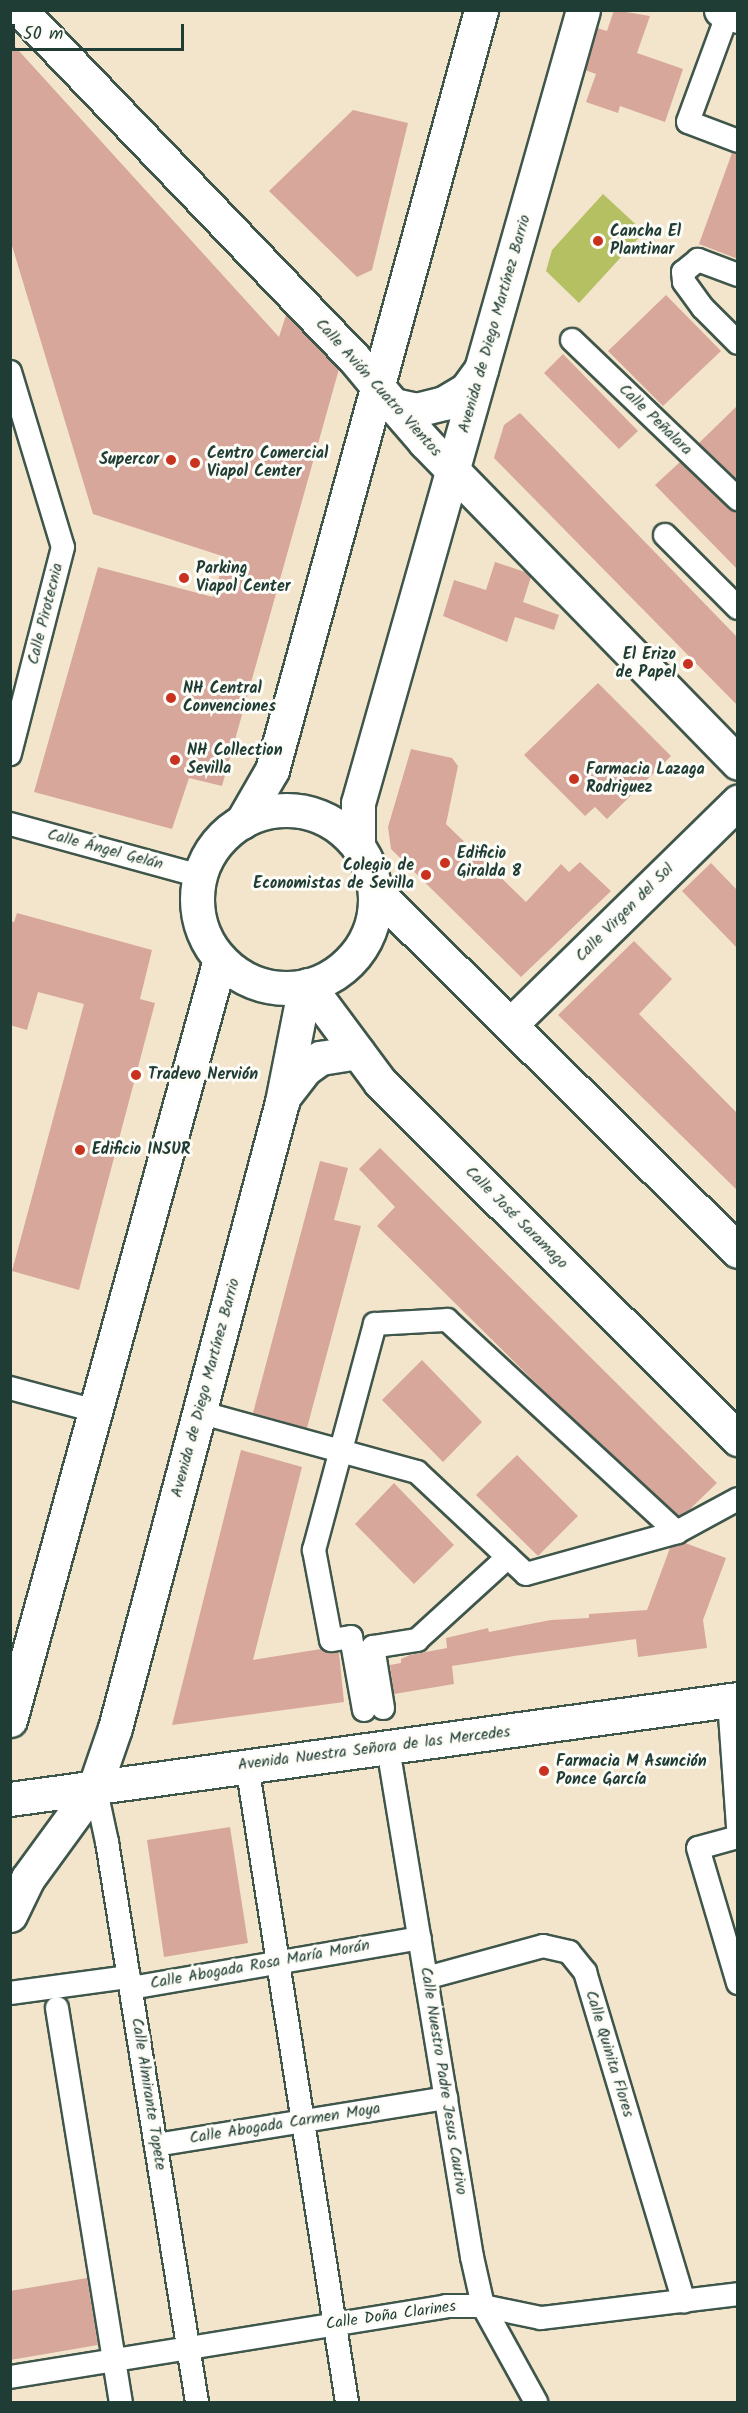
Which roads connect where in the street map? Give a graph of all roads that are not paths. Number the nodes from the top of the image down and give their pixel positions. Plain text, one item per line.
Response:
1 (20, 10) edge
2 (481, 10) edge
3 (583, 10) edge
4 (729, 13) edge
5 (738, 141) edge
6 (738, 275) edge
7 (572, 340) dead end
8 (738, 343) edge
9 (483, 364) junction
10 (10, 372) edge
11 (385, 397) junction
12 (453, 471) junction
13 (738, 499) edge
14 (665, 535) dead end
15 (738, 608) edge
16 (10, 754) edge
17 (738, 763) edge
18 (738, 802) edge
19 (242, 822) junction
20 (10, 824) edge
21 (358, 846) junction
22 (200, 876) junction
23 (375, 891) junction
24 (220, 959) junction
25 (307, 986) junction
26 (511, 1024) junction
27 (358, 1052) junction
28 (283, 1097) junction
29 (738, 1251) edge
30 (10, 1388) edge
31 (96, 1411) junction
32 (199, 1412) junction
33 (738, 1439) edge
34 (342, 1451) junction
35 (738, 1499) edge
36 (676, 1532) junction
37 (508, 1557) junction
38 (733, 1700) edge
39 (10, 1720) edge
40 (388, 1748) junction
41 (247, 1766) junction
42 (95, 1786) junction
43 (10, 1799) edge
44 (738, 1827) edge
45 (738, 1837) edge
46 (10, 1915) edge
47 (420, 1938) junction
48 (278, 1962) junction
49 (426, 1978) junction
50 (130, 1982) junction
51 (738, 1983) edge
52 (10, 1994) edge
53 (57, 2008) dead end
54 (446, 2098) junction
55 (303, 2121) junction
56 (156, 2145) junction
57 (738, 2294) edge
58 (684, 2301) junction
59 (483, 2306) junction
60 (335, 2324) junction
61 (188, 2348) junction
62 (114, 2360) junction
63 (10, 2377) edge
64 (121, 2403) edge
65 (197, 2403) edge
66 (347, 2403) edge
67 (536, 2403) edge

1 - 11 main road, Calle Avión Cuatro Vientos
2 - 11 main road
3 - 9 main road, Avenida de Diego Martínez Barrio
4 - 5 street
6 - 8 street
7 - 13 street, Calle Peñalara
9 - 11 main road
9 - 12 main road, Avenida de Diego Martínez Barrio
10 - 16 street, Calle Pirotecnia
11 - 12 main road, Calle Avión Cuatro Vientos
11 - 19 main road
12 - 17 main road, Calle Avión Cuatro Vientos
12 - 21 main road, Avenida de Diego Martínez Barrio
14 - 15 street
18 - 26 main road, Calle Virgen del Sol
19 - 21 main road
19 - 22 main road
20 - 22 street, Calle Ángel Gelán
21 - 23 main road
22 - 24 main road
23 - 25 main road
23 - 26 main road
24 - 25 main road
24 - 31 main road
25 - 27 main road, Calle José Saramago
25 - 28 main road, Avenida de Diego Martínez Barrio
26 - 29 main road
27 - 28 main road
27 - 33 main road, Calle José Saramago
28 - 32 main road, Avenida de Diego Martínez Barrio
30 - 31 street
31 - 39 main road
32 - 34 street
32 - 42 main road, Avenida de Diego Martínez Barrio
34 - 36 street
34 - 37 street
34 - 37 street
35 - 36 street
36 - 37 street
38 - 40 main road, Avenida Nuestra Señora de las Mercedes
38 - 44 street
40 - 41 main road, Avenida Nuestra Señora de las Mercedes
40 - 47 street, Calle Nuestro Padre Jesus Cautivo
41 - 42 main road, Avenida Nuestra Señora de las Mercedes
41 - 48 street
42 - 43 main road, Avenida Nuestra Señora de las Mercedes
42 - 46 main road, Avenida de Diego Martínez Barrio
42 - 50 street, Calle Almirante Topete
45 - 51 street
47 - 48 street, Calle Abogada Rosa María Morán
47 - 49 street, Calle Nuestro Padre Jesus Cautivo
48 - 50 street, Calle Abogada Rosa María Morán
48 - 55 street
49 - 54 street, Calle Nuestro Padre Jesus Cautivo
49 - 58 street, Calle Quinita Flores
50 - 52 street, Calle Abogada Rosa María Morán
50 - 56 street, Calle Almirante Topete
53 - 62 street
54 - 55 street, Calle Abogada Carmen Moya
54 - 59 street, Calle Nuestro Padre Jesus Cautivo
55 - 56 street, Calle Abogada Carmen Moya
55 - 60 street
56 - 61 street, Calle Almirante Topete
57 - 58 street, Calle Doña Clarines
58 - 59 street, Calle Doña Clarines
59 - 60 street, Calle Doña Clarines
59 - 67 street, Calle Nuestro Padre Jesus Cautivo
60 - 61 street, Calle Doña Clarines
60 - 66 street
61 - 62 street, Calle Doña Clarines
61 - 65 street, Calle Almirante Topete
62 - 63 street, Calle Doña Clarines
62 - 64 street

